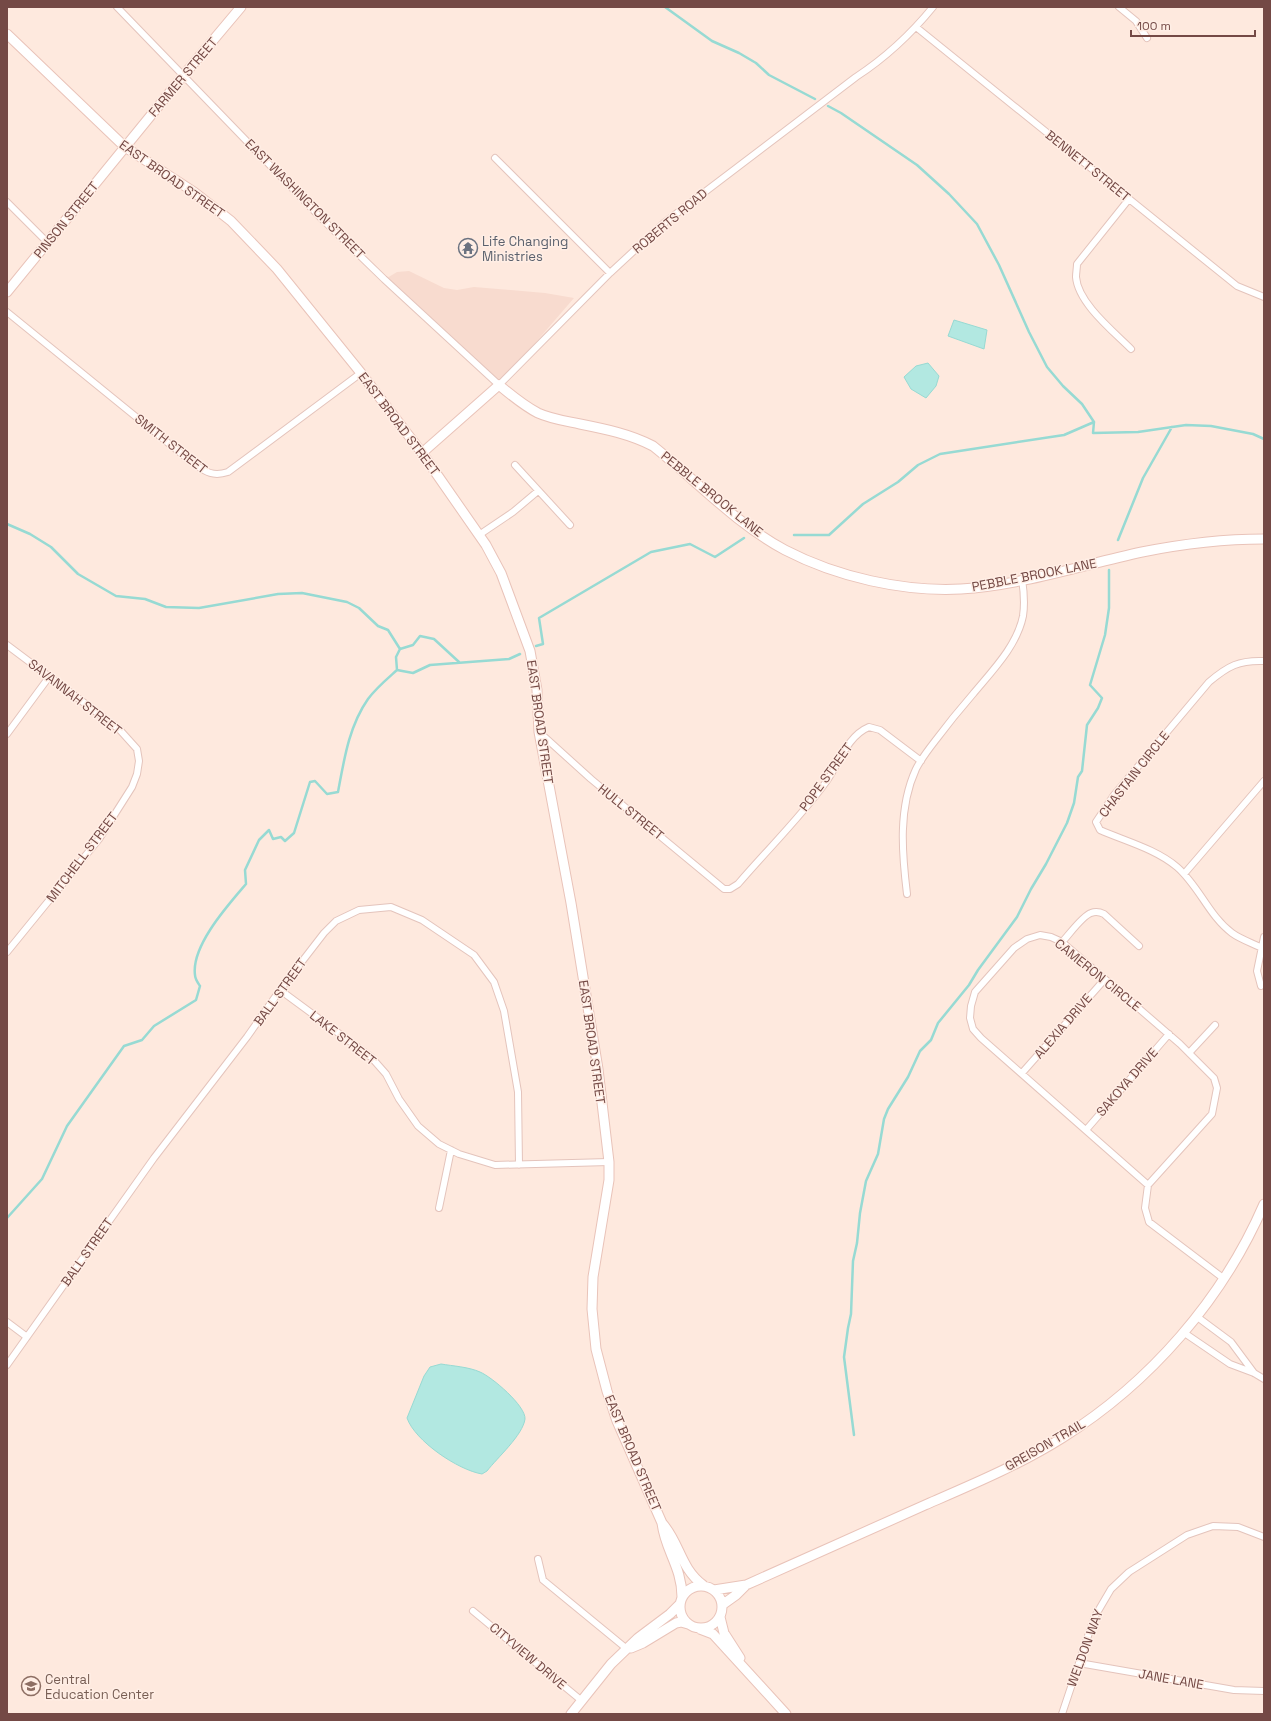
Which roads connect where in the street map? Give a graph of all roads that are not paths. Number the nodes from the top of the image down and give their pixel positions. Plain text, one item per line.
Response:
1 (117, 7) edge
2 (242, 7) edge
3 (933, 7) edge
4 (1119, 7) edge
5 (916, 27) junction
6 (7, 34) edge
7 (1147, 38) dead end
8 (183, 76) junction
9 (125, 148) junction
10 (495, 158) dead end
11 (1129, 199) junction
12 (7, 202) edge
13 (46, 242) junction
14 (610, 273) junction
15 (7, 292) edge
16 (1264, 297) edge
17 (7, 312) edge
18 (1131, 349) dead end
19 (361, 373) junction
20 (499, 385) junction
21 (422, 453) junction
22 (515, 466) dead end
23 (538, 491) junction
24 (570, 526) dead end
25 (479, 535) junction
26 (1264, 539) edge
27 (1022, 579) junction
28 (7, 645) edge
29 (1264, 661) edge
30 (49, 676) junction
31 (539, 732) junction
32 (7, 734) edge
33 (137, 753) joint
34 (921, 761) junction
35 (1263, 785) edge
36 (1184, 874) junction
37 (724, 889) joint
38 (907, 894) dead end
39 (1264, 937) edge
40 (1062, 942) junction
41 (1139, 946) dead end
42 (1262, 948) junction
43 (7, 952) edge
44 (1105, 979) junction
45 (1261, 986) dead end
46 (280, 990) junction
47 (1215, 1025) dead end
48 (1169, 1034) junction
49 (1190, 1053) junction
50 (1022, 1073) junction
51 (1086, 1130) junction
52 (451, 1150) junction
53 (609, 1162) junction
54 (519, 1165) junction
55 (1148, 1185) junction
56 (1264, 1204) edge
57 (439, 1208) dead end
58 (1223, 1278) junction
59 (1196, 1316) junction
60 (7, 1322) edge
61 (1183, 1332) junction
62 (27, 1337) junction
63 (7, 1365) edge
64 (1254, 1373) junction
65 (1264, 1379) edge
66 (662, 1523) junction
67 (1264, 1536) edge
68 (538, 1560) dead end
69 (703, 1585) junction
70 (746, 1585) junction
71 (714, 1590) junction
72 (681, 1600) junction
73 (722, 1605) junction
74 (473, 1611) dead end
75 (720, 1617) junction
76 (688, 1624) junction
77 (699, 1628) junction
78 (627, 1649) junction
79 (1079, 1663) junction
80 (751, 1676) junction
81 (1264, 1691) edge
82 (582, 1701) junction
83 (571, 1714) edge
84 (786, 1714) edge
85 (1062, 1714) edge

1 - 8 street, EAST WASHINGTON STREET
2 - 8 street, FARMER STREET
3 - 5 street, ROBERTS ROAD
4 - 7 street
5 - 11 street, BENNETT STREET
5 - 14 street, ROBERTS ROAD
6 - 9 street, EAST BROAD STREET
8 - 9 street, FARMER STREET
8 - 20 street, EAST WASHINGTON STREET
9 - 13 street, PINSON STREET
9 - 19 street, EAST BROAD STREET
10 - 14 street
11 - 16 street, BENNETT STREET
11 - 18 street
12 - 13 street
13 - 15 street, PINSON STREET
14 - 20 street, ROBERTS ROAD
17 - 19 street, SMITH STREET
19 - 21 street, EAST BROAD STREET
20 - 21 street, ROBERTS ROAD
20 - 27 street, PEBBLE BROOK LANE
21 - 25 street, EAST BROAD STREET
22 - 23 street
23 - 24 street
23 - 25 street
25 - 31 street, EAST BROAD STREET
26 - 27 street, PEBBLE BROOK LANE
27 - 34 street
28 - 30 street, SAVANNAH STREET
29 - 36 street, CHASTAIN CIRCLE
30 - 32 street
30 - 33 street, SAVANNAH STREET
31 - 37 street, HULL STREET
31 - 53 street, EAST BROAD STREET
33 - 43 street, MITCHELL STREET
34 - 37 street, POPE STREET
34 - 38 street
35 - 36 street
36 - 42 street, CHASTAIN CIRCLE
39 - 42 street
40 - 41 street
40 - 44 street, CAMERON CIRCLE
40 - 50 street, CAMERON CIRCLE
42 - 45 street
44 - 48 street, CAMERON CIRCLE
44 - 50 street, ALEXIA DRIVE
46 - 52 street, LAKE STREET
46 - 54 street, BALL STREET
46 - 62 street, BALL STREET
47 - 49 street
48 - 49 street, CAMERON CIRCLE
48 - 51 street, SAKOYA DRIVE
49 - 55 street, CAMERON CIRCLE
50 - 51 street, CAMERON CIRCLE
51 - 55 street, CAMERON CIRCLE
52 - 54 street, LAKE STREET
52 - 57 street
53 - 54 street, LAKE STREET
53 - 66 street, EAST BROAD STREET
55 - 58 street
56 - 58 street, GREISON TRAIL
58 - 59 street, GREISON TRAIL
59 - 61 street, GREISON TRAIL
59 - 64 street
60 - 62 street
61 - 64 street
61 - 70 street, GREISON TRAIL
62 - 63 street, BALL STREET
64 - 65 street
66 - 69 street, EAST BROAD STREET
66 - 72 street, EAST BROAD STREET
67 - 79 street, WELDON WAY
68 - 78 street
69 - 71 street, EAST BROAD STREET
69 - 72 street
70 - 71 street, GREISON TRAIL
70 - 73 street, GREISON TRAIL
71 - 73 street
72 - 76 street, EAST BROAD STREET
72 - 78 street
73 - 75 street
74 - 82 street, CITYVIEW DRIVE
75 - 77 street
75 - 80 street
76 - 77 street
76 - 78 street
77 - 80 street
78 - 82 street
79 - 81 street, JANE LANE
79 - 85 street, WELDON WAY
80 - 84 street
82 - 83 street

